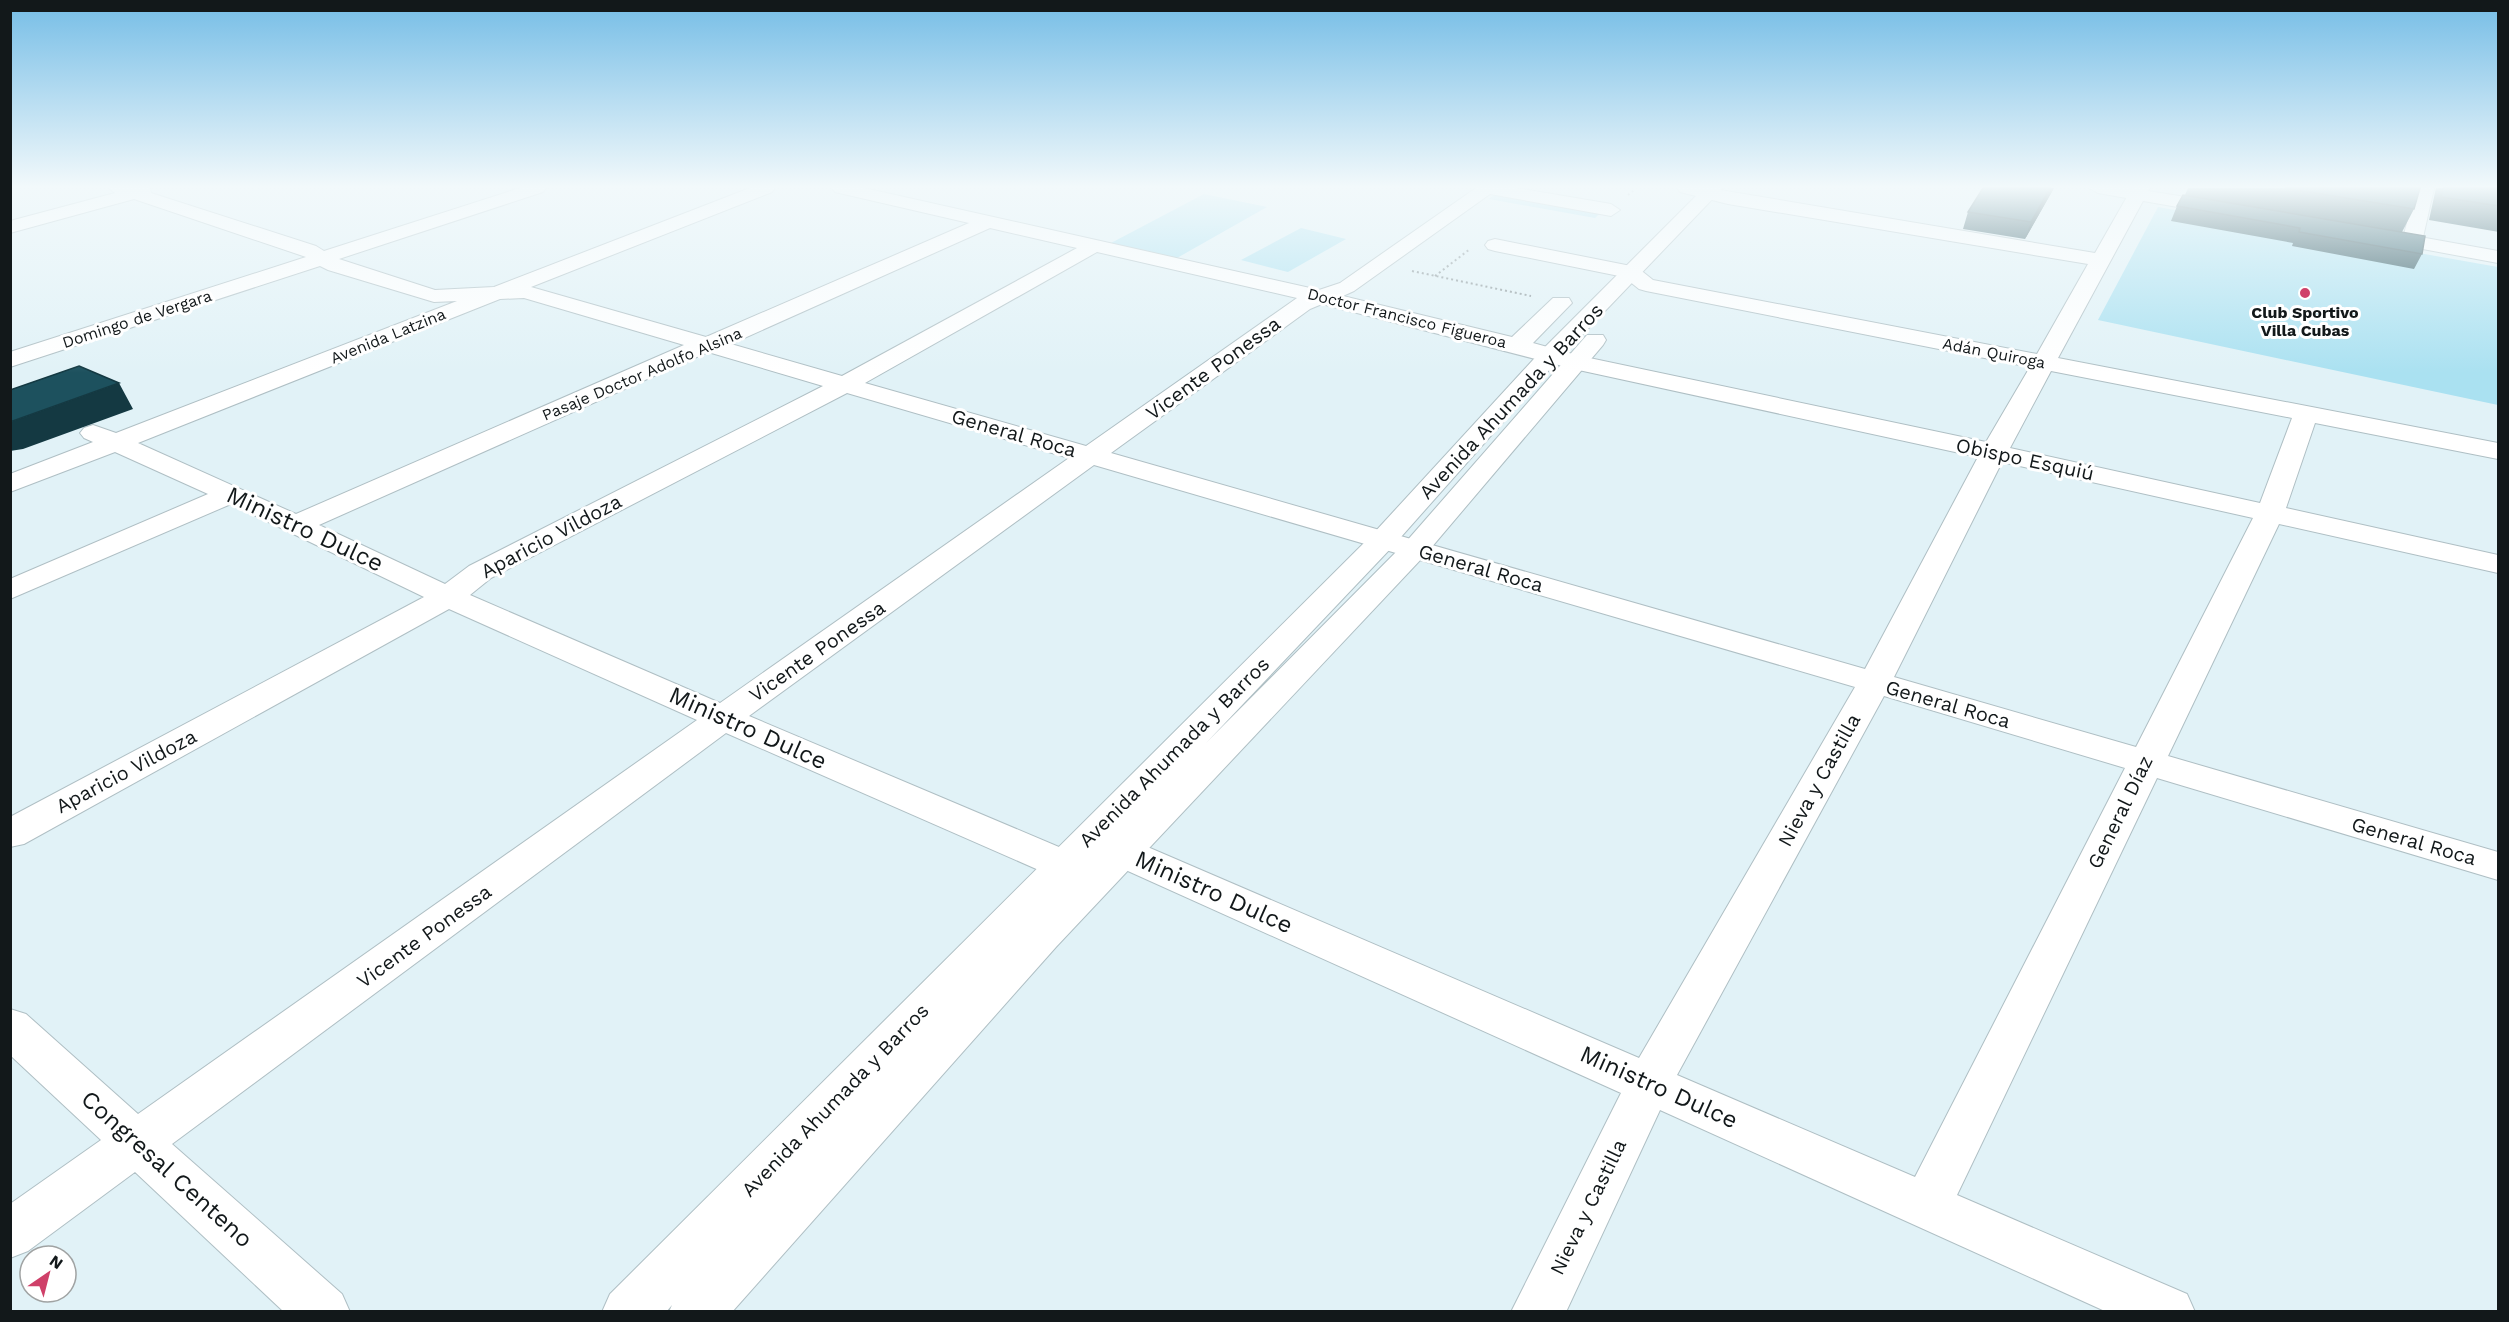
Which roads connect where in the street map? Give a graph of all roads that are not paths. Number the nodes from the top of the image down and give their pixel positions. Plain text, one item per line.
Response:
1 (308, 250) edge
2 (349, 250) edge
3 (573, 250) edge
4 (609, 250) edge
5 (925, 250) edge
6 (1088, 250) edge
7 (1116, 250) edge
8 (1399, 250) edge
9 (1511, 250) edge
10 (1667, 250) edge
11 (2045, 250) edge
12 (2107, 250) edge
13 (2457, 250) edge
14 (2499, 257) edge
15 (321, 259) junction
16 (2101, 260) junction
17 (1639, 279) junction
18 (501, 292) junction
19 (459, 294) junction
20 (1320, 297) junction
21 (1561, 303) road end
22 (710, 344) junction
23 (1547, 354) junction
24 (10, 360) edge
25 (2043, 363) junction
26 (845, 384) junction
27 (2306, 414) junction
28 (105, 438) junction
29 (1994, 452) junction
30 (2499, 452) edge
31 (1092, 455) junction
32 (10, 465) edge
33 (10, 484) edge
34 (231, 494) junction
35 (2270, 513) junction
36 (295, 525) junction
37 (1399, 545) junction
38 (2499, 564) edge
39 (10, 590) edge
40 (448, 597) junction
41 (1875, 682) junction
42 (724, 717) junction
43 (2145, 762) junction
44 (10, 834) edge
45 (1122, 852) junction
46 (1064, 865) junction
47 (2499, 866) edge
48 (10, 1027) edge
49 (1649, 1083) junction
50 (139, 1142) junction
51 (1926, 1206) junction
52 (10, 1234) edge
53 (2137, 1305) edge
54 (323, 1311) edge
55 (629, 1311) edge
56 (696, 1311) edge
57 (1538, 1311) edge

1 - 15 street, General Roca
2 - 15 street, Domingo de Vergara
3 - 19 street, Avenida Latzina
4 - 18 street, Avenida Latzina
5 - 22 street, Pasaje Doctor Adolfo Alsina
6 - 26 street, Aparicio Vildoza
7 - 20 street, Doctor Francisco Figueroa
8 - 20 street, Vicente Ponessa
9 - 17 street, Adán Quiroga
10 - 17 street, Avenida Ahumada y Barros
11 - 16 street
12 - 16 street, Nieva y Castilla
13 - 14 street
15 - 19 street, General Roca
15 - 24 street, Domingo de Vergara
16 - 25 street, Nieva y Castilla
17 - 23 street, Avenida Ahumada y Barros
17 - 25 street, Adán Quiroga
18 - 19 street, General Roca
18 - 22 street, General Roca
18 - 28 street, Avenida Latzina
19 - 28 street, Avenida Latzina
20 - 23 street, Doctor Francisco Figueroa
20 - 31 street, Vicente Ponessa
21 - 23 street
22 - 26 street, General Roca
22 - 36 street, Pasaje Doctor Adolfo Alsina
23 - 29 street, Obispo Esquiú
23 - 37 street, Avenida Ahumada y Barros
25 - 27 street, Adán Quiroga
25 - 29 street, Nieva y Castilla
26 - 31 street, General Roca
26 - 40 street, Aparicio Vildoza
27 - 30 street, Adán Quiroga
27 - 35 street, General Díaz
28 - 32 street, Avenida Latzina
28 - 33 street, Avenida Latzina
28 - 34 street, Ministro Dulce
29 - 35 street, Obispo Esquiú
29 - 41 street, Nieva y Castilla
31 - 37 street, General Roca
31 - 42 street, Vicente Ponessa
34 - 36 street, Ministro Dulce
34 - 39 street
35 - 38 street, Obispo Esquiú
35 - 43 street, General Díaz
36 - 40 street, Ministro Dulce
37 - 41 street, General Roca
37 - 45 street, Avenida Ahumada y Barros
37 - 46 street, Avenida Ahumada y Barros
40 - 42 street, Ministro Dulce
40 - 44 street, Aparicio Vildoza
41 - 43 street, General Roca
41 - 49 street, Nieva y Castilla
42 - 46 street, Ministro Dulce
42 - 50 street, Vicente Ponessa
43 - 47 street, General Roca
43 - 51 street, General Díaz
45 - 46 street, Ministro Dulce
45 - 49 street, Ministro Dulce
45 - 56 street, Avenida Ahumada y Barros
46 - 55 street, Avenida Ahumada y Barros
48 - 50 street, Congresal Centeno
49 - 51 street, Ministro Dulce
49 - 57 street, Nieva y Castilla
50 - 52 street, Vicente Ponessa
50 - 54 street, Congresal Centeno
51 - 53 street, Ministro Dulce

